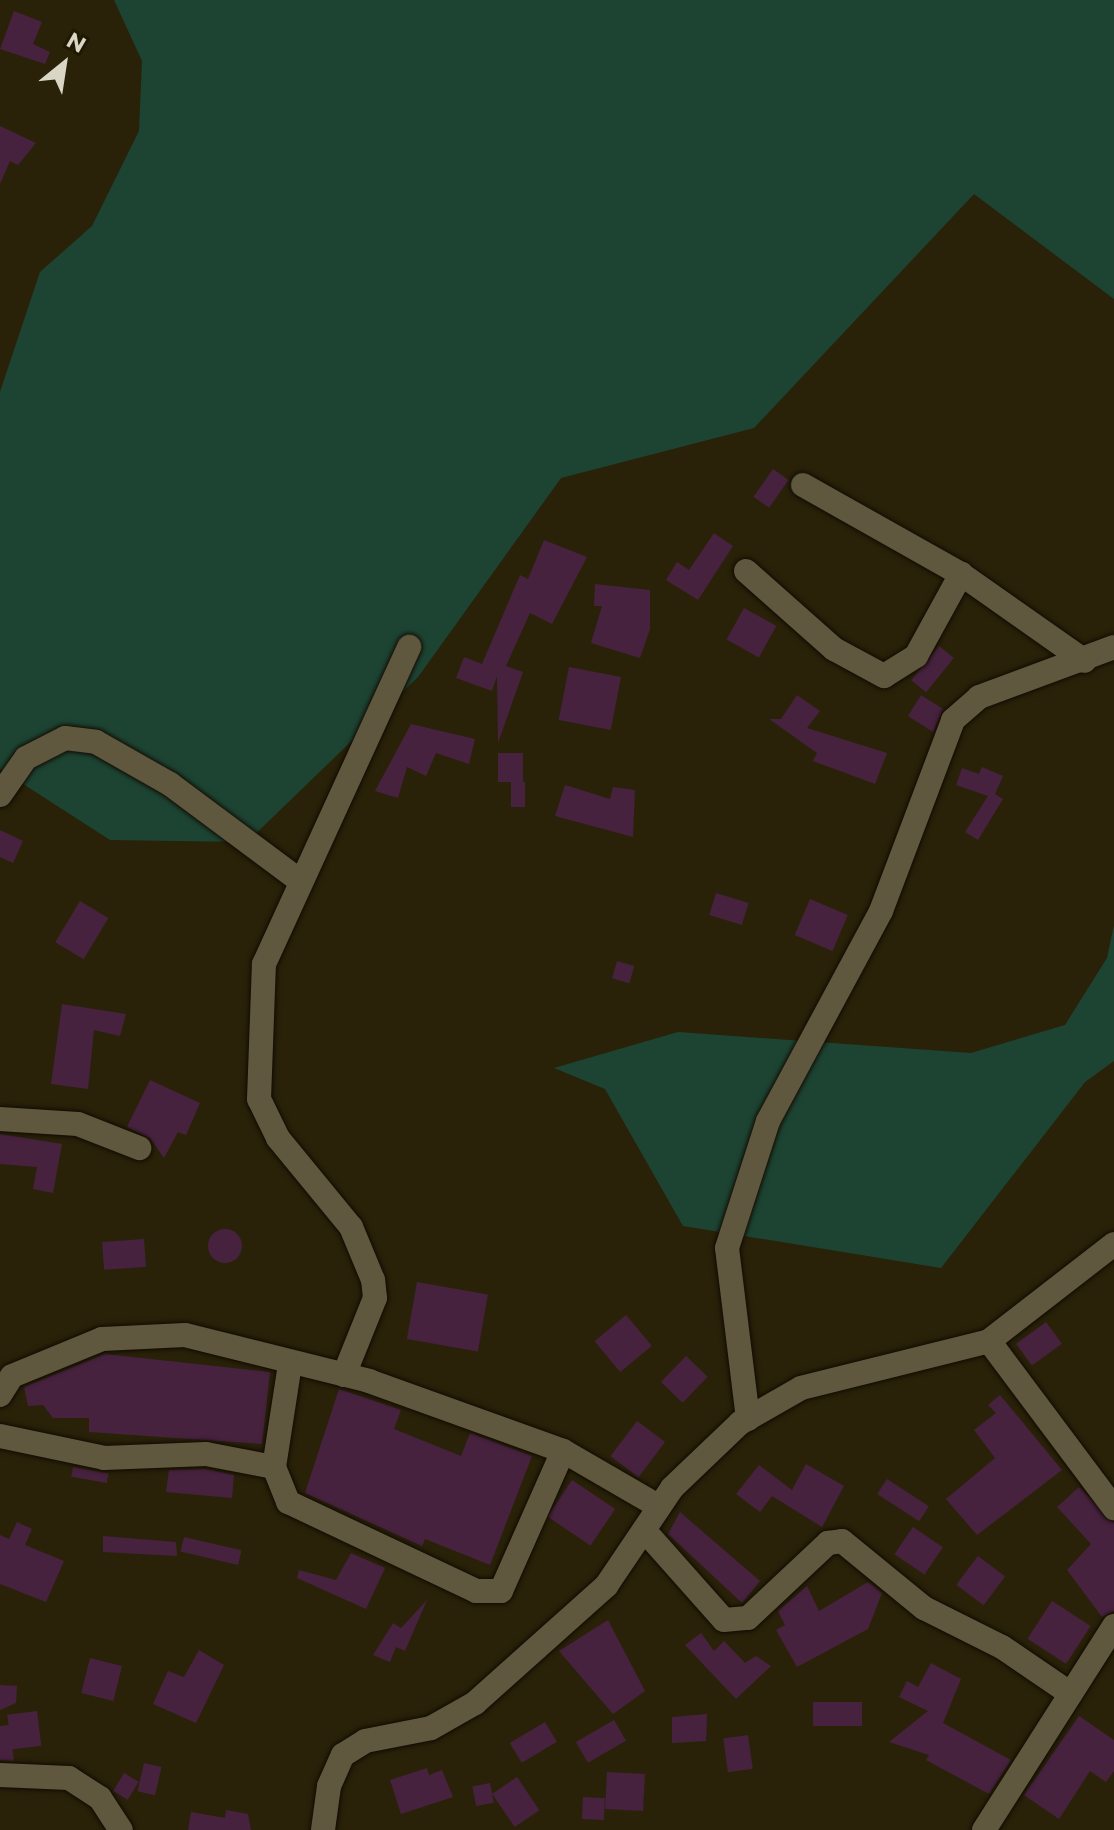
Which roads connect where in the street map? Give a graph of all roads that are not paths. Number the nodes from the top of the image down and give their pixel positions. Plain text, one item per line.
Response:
1 (803, 485) dead end
2 (746, 571) dead end
3 (961, 574) junction
4 (409, 647) dead end
5 (1114, 647) edge
6 (1085, 661) junction
7 (0, 795) edge
8 (299, 880) junction
9 (0, 1119) edge
10 (139, 1148) dead end
11 (1114, 1244) edge
12 (989, 1341) junction
13 (290, 1364) junction
14 (344, 1375) junction
15 (0, 1395) edge
16 (748, 1419) junction
17 (0, 1436) edge
18 (563, 1451) junction
19 (274, 1467) junction
20 (658, 1506) junction
21 (1114, 1508) edge
22 (644, 1530) junction
23 (1114, 1626) edge
24 (1071, 1694) junction
25 (0, 1775) edge
26 (121, 1830) edge
27 (323, 1830) edge
28 (984, 1830) edge

1 - 3 street
2 - 3 street
3 - 6 street
4 - 8 street
5 - 6 street
6 - 16 street
7 - 8 street
8 - 14 street
9 - 10 street
11 - 12 street
12 - 16 street
12 - 21 street
13 - 14 street
13 - 15 street
13 - 19 street
14 - 18 street
16 - 20 street
17 - 19 street
18 - 19 street
18 - 20 street
20 - 22 street
22 - 24 street
22 - 27 street
23 - 24 street
24 - 28 street
25 - 26 street

